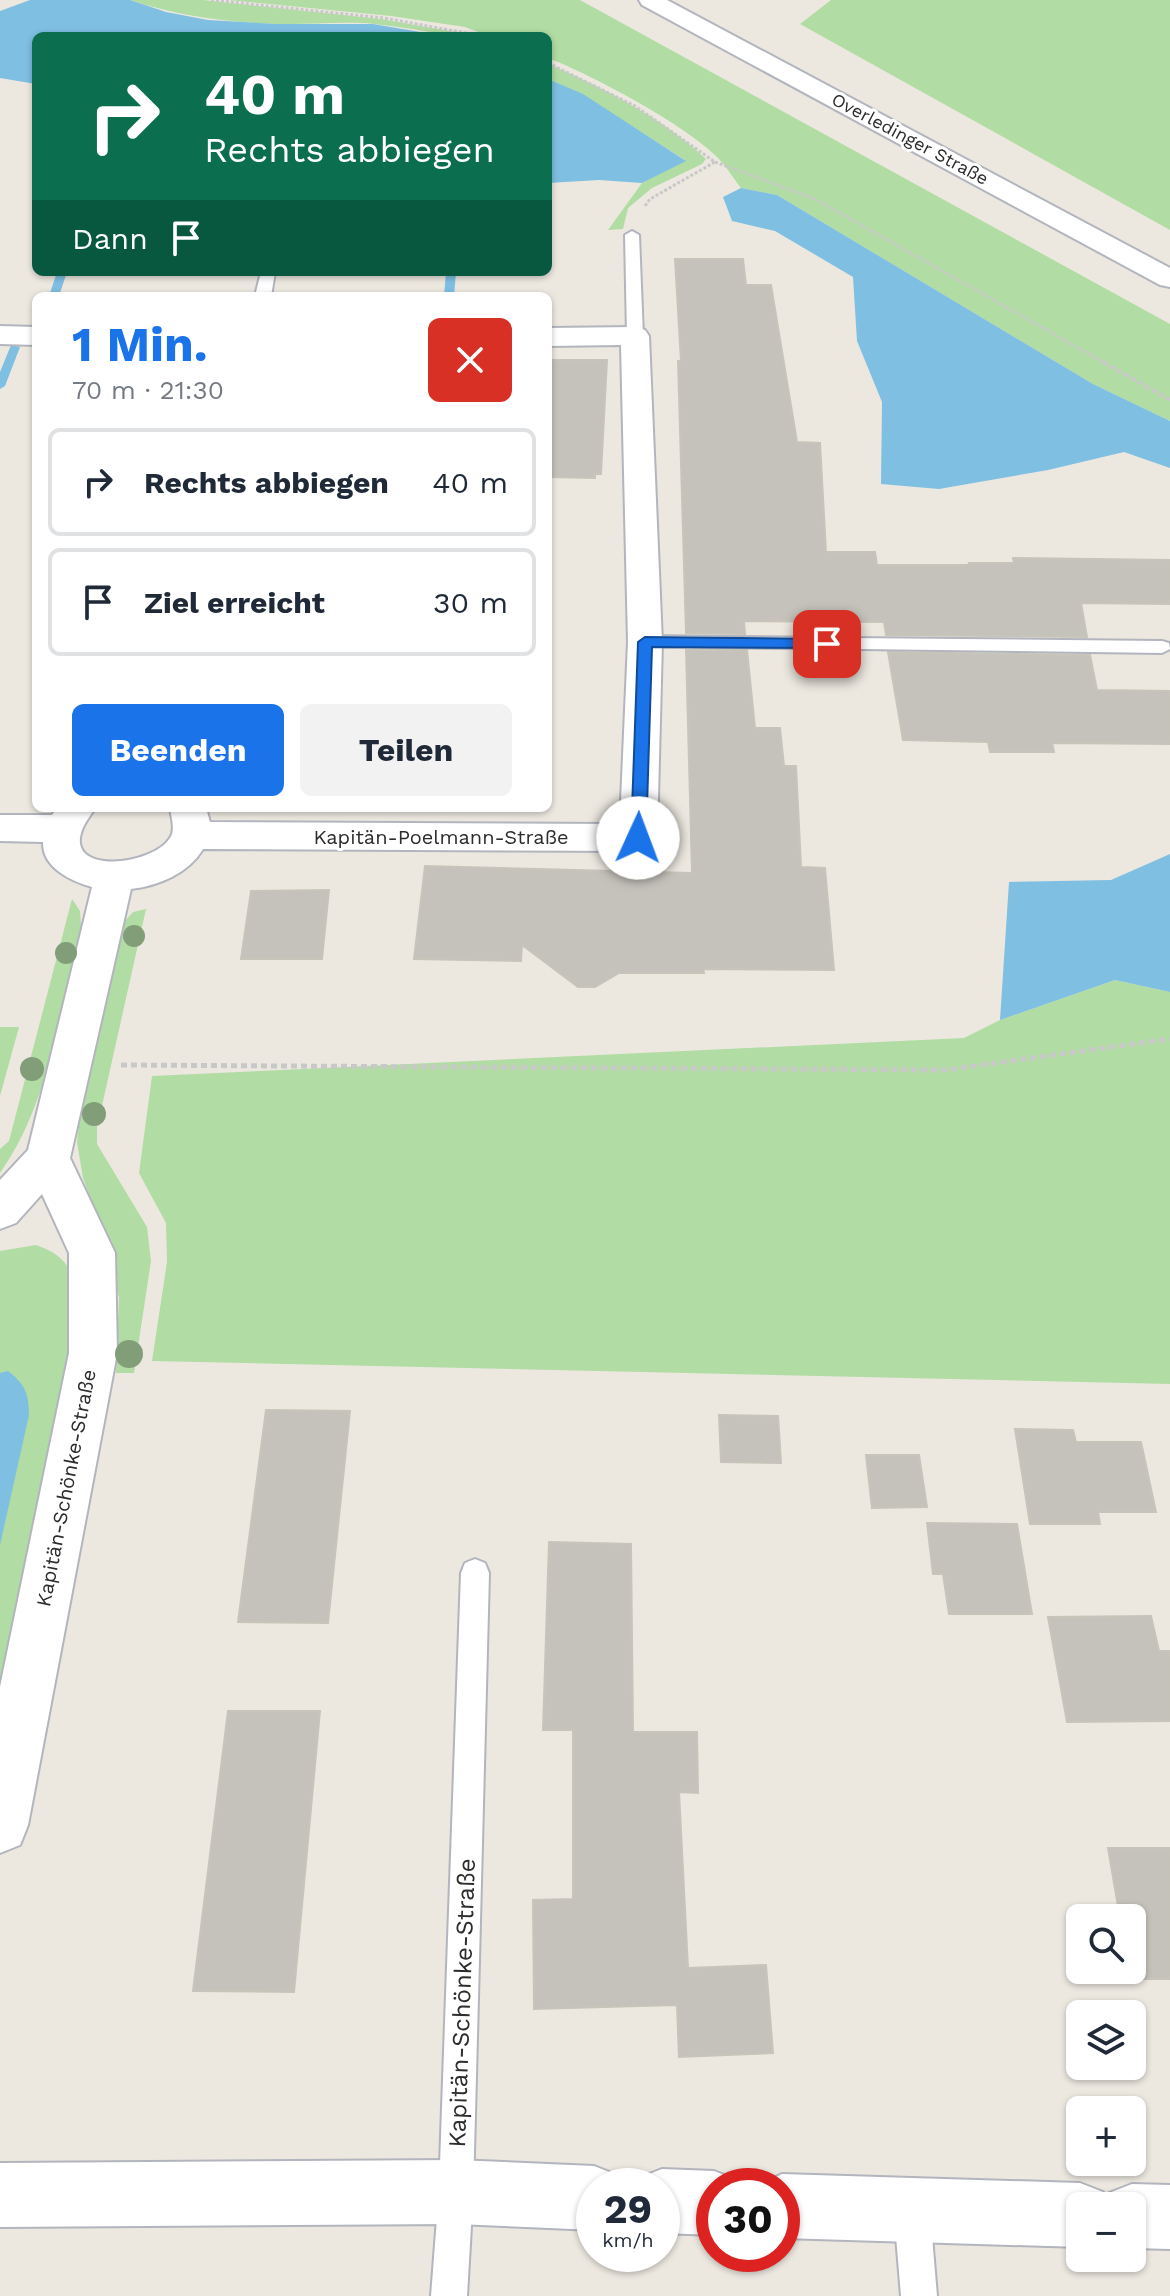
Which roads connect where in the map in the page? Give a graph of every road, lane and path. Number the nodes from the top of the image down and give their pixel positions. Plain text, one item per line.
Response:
1 (211, 0) edge
2 (650, 0) edge
3 (460, 32) edge
4 (552, 65) edge
5 (715, 162) junction
6 (632, 235) joint
7 (1170, 279) edge
8 (0, 335) edge
9 (32, 336) edge
10 (635, 336) junction
11 (552, 337) edge
12 (1170, 400) edge
13 (645, 642) junction
14 (1162, 647) dead end
15 (69, 818) edge
16 (189, 822) edge
17 (0, 828) edge
18 (114, 878) junction
19 (1170, 1039) edge
20 (74, 1046) junction
21 (48, 1158) junction
22 (0, 1210) edge
23 (475, 1573) dead end
24 (0, 1825) edge
25 (456, 2192) junction
26 (0, 2195) edge
27 (576, 2197) edge
28 (800, 2207) edge
29 (912, 2212) junction
30 (1066, 2215) edge
31 (1146, 2216) edge
32 (1170, 2217) edge
33 (449, 2296) edge
34 (919, 2296) edge

1 - 3 path
2 - 7 street, Overledinger Straße
4 - 5 path
5 - 6 path
5 - 12 path
6 - 10 lane, Kapitän-Poelmann-Straße
8 - 9 street
10 - 11 street
10 - 13 street, Kapitän-Poelmann-Straße
13 - 14 lane
13 - 16 street, Kapitän-Poelmann-Straße
15 - 17 street, Kapitän-Poelmann-Straße
15 - 18 street, Kapitän-Poelmann-Straße
16 - 18 street, Kapitän-Poelmann-Straße
18 - 20 street
19 - 20 path
20 - 21 street
21 - 22 street
21 - 24 street, Kapitän-Schönke-Straße
23 - 25 lane, Kapitän-Schönke-Straße
25 - 26 street
25 - 27 street
25 - 33 lane, Kapitän-Schönke-Straße
28 - 29 street
29 - 30 street
29 - 34 lane
31 - 32 street

